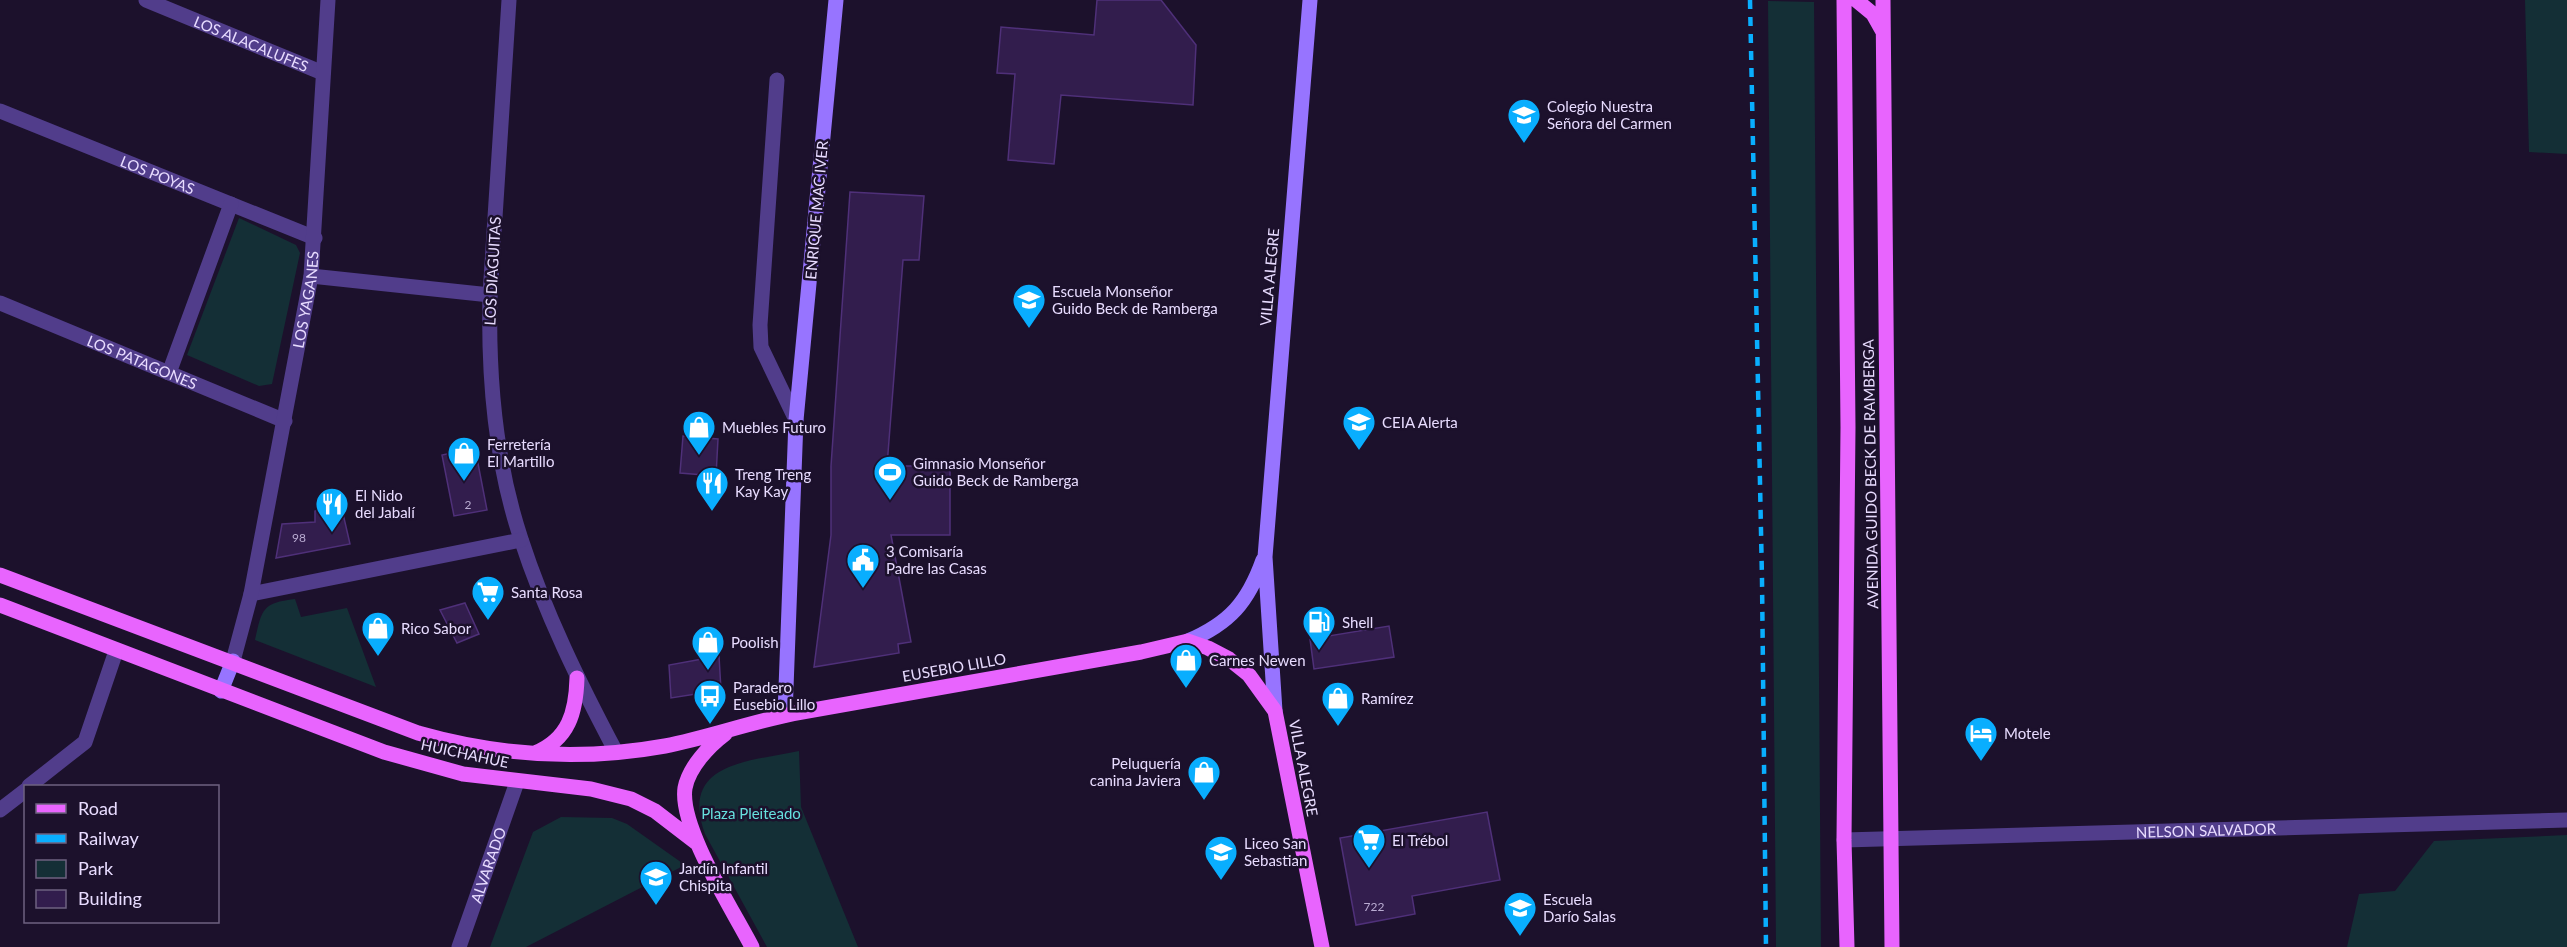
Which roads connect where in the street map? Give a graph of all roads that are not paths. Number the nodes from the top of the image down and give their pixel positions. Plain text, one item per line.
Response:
1 (146, 0) edge
2 (328, 0) edge
3 (509, 0) edge
4 (836, 0) edge
5 (1310, 0) edge
6 (1844, 0) edge
7 (1856, 0) edge
8 (1882, 0) edge
9 (1883, 32) junction
10 (323, 74) junction
11 (777, 80) dead end
12 (0, 111) edge
13 (231, 204) junction
14 (315, 238) junction
15 (311, 276) junction
16 (490, 295) junction
17 (0, 303) edge
18 (169, 374) junction
19 (795, 420) junction
20 (285, 421) junction
21 (521, 540) junction
22 (1264, 557) junction
23 (0, 575) edge
24 (251, 594) junction
25 (0, 605) edge
26 (1188, 641) junction
27 (116, 651) junction
28 (233, 661) junction
29 (577, 678) junction
30 (221, 691) junction
31 (1275, 711) junction
32 (785, 715) junction
33 (730, 730) junction
34 (616, 752) junction
35 (531, 754) junction
36 (517, 782) junction
37 (31, 785) edge
38 (24, 792) edge
39 (0, 810) edge
40 (2567, 820) edge
41 (1844, 840) junction
42 (1889, 840) junction
43 (698, 843) junction
44 (459, 947) edge
45 (752, 947) edge
46 (1322, 947) edge
47 (1847, 947) edge
48 (1892, 947) edge

1 - 10 street, LOS ALACALUFES
2 - 10 street, LOS YAGANES
3 - 16 street, LOS DIAGUITAS
4 - 19 main road, ENRIQUE MAC IVER
5 - 22 main road, VILLA ALEGRE
6 - 41 main road, AVENIDA GUIDO BECK DE RAMBERGA
7 - 9 main road
8 - 9 main road, AVENIDA GUIDO BECK DE RAMBERGA
9 - 42 main road, AVENIDA GUIDO BECK DE RAMBERGA
10 - 14 street, LOS YAGANES
11 - 19 street, ENRIQUE MAC IVER
12 - 13 street, LOS POYAS
13 - 14 street, LOS POYAS
13 - 18 street
14 - 15 street, LOS YAGANES
15 - 16 street
15 - 20 street, LOS YAGANES
16 - 21 street, LOS DIAGUITAS
17 - 18 street, LOS PATAGONES
18 - 20 street, LOS PATAGONES
19 - 32 main road, ENRIQUE MAC IVER
20 - 24 street, LOS YAGANES
21 - 24 street
21 - 29 street, LOS DIAGUITAS
22 - 26 main road, VILLA ALEGRE
22 - 31 main road, VILLA ALEGRE
23 - 28 main road, HUICHAHUE
24 - 28 street
25 - 27 main road, HUICHAHUE
26 - 31 main road
26 - 32 main road, EUSEBIO LILLO
27 - 30 main road, HUICHAHUE
27 - 37 street
28 - 30 main road
28 - 35 main road, HUICHAHUE
29 - 34 street, LOS DIAGUITAS
29 - 35 main road
30 - 36 main road, HUICHAHUE
31 - 46 main road, VILLA ALEGRE
32 - 33 main road, EUSEBIO LILLO
33 - 34 main road, EUSEBIO LILLO
33 - 43 main road
34 - 35 main road, HUICHAHUE
36 - 43 main road, HUICHAHUE
36 - 44 street, ALVARADO
38 - 39 street
40 - 42 street, NELSON SALVADOR
41 - 42 street, NELSON SALVADOR
41 - 47 main road, AVENIDA GUIDO BECK DE RAMBERGA
42 - 48 main road, AVENIDA GUIDO BECK DE RAMBERGA
43 - 45 main road

